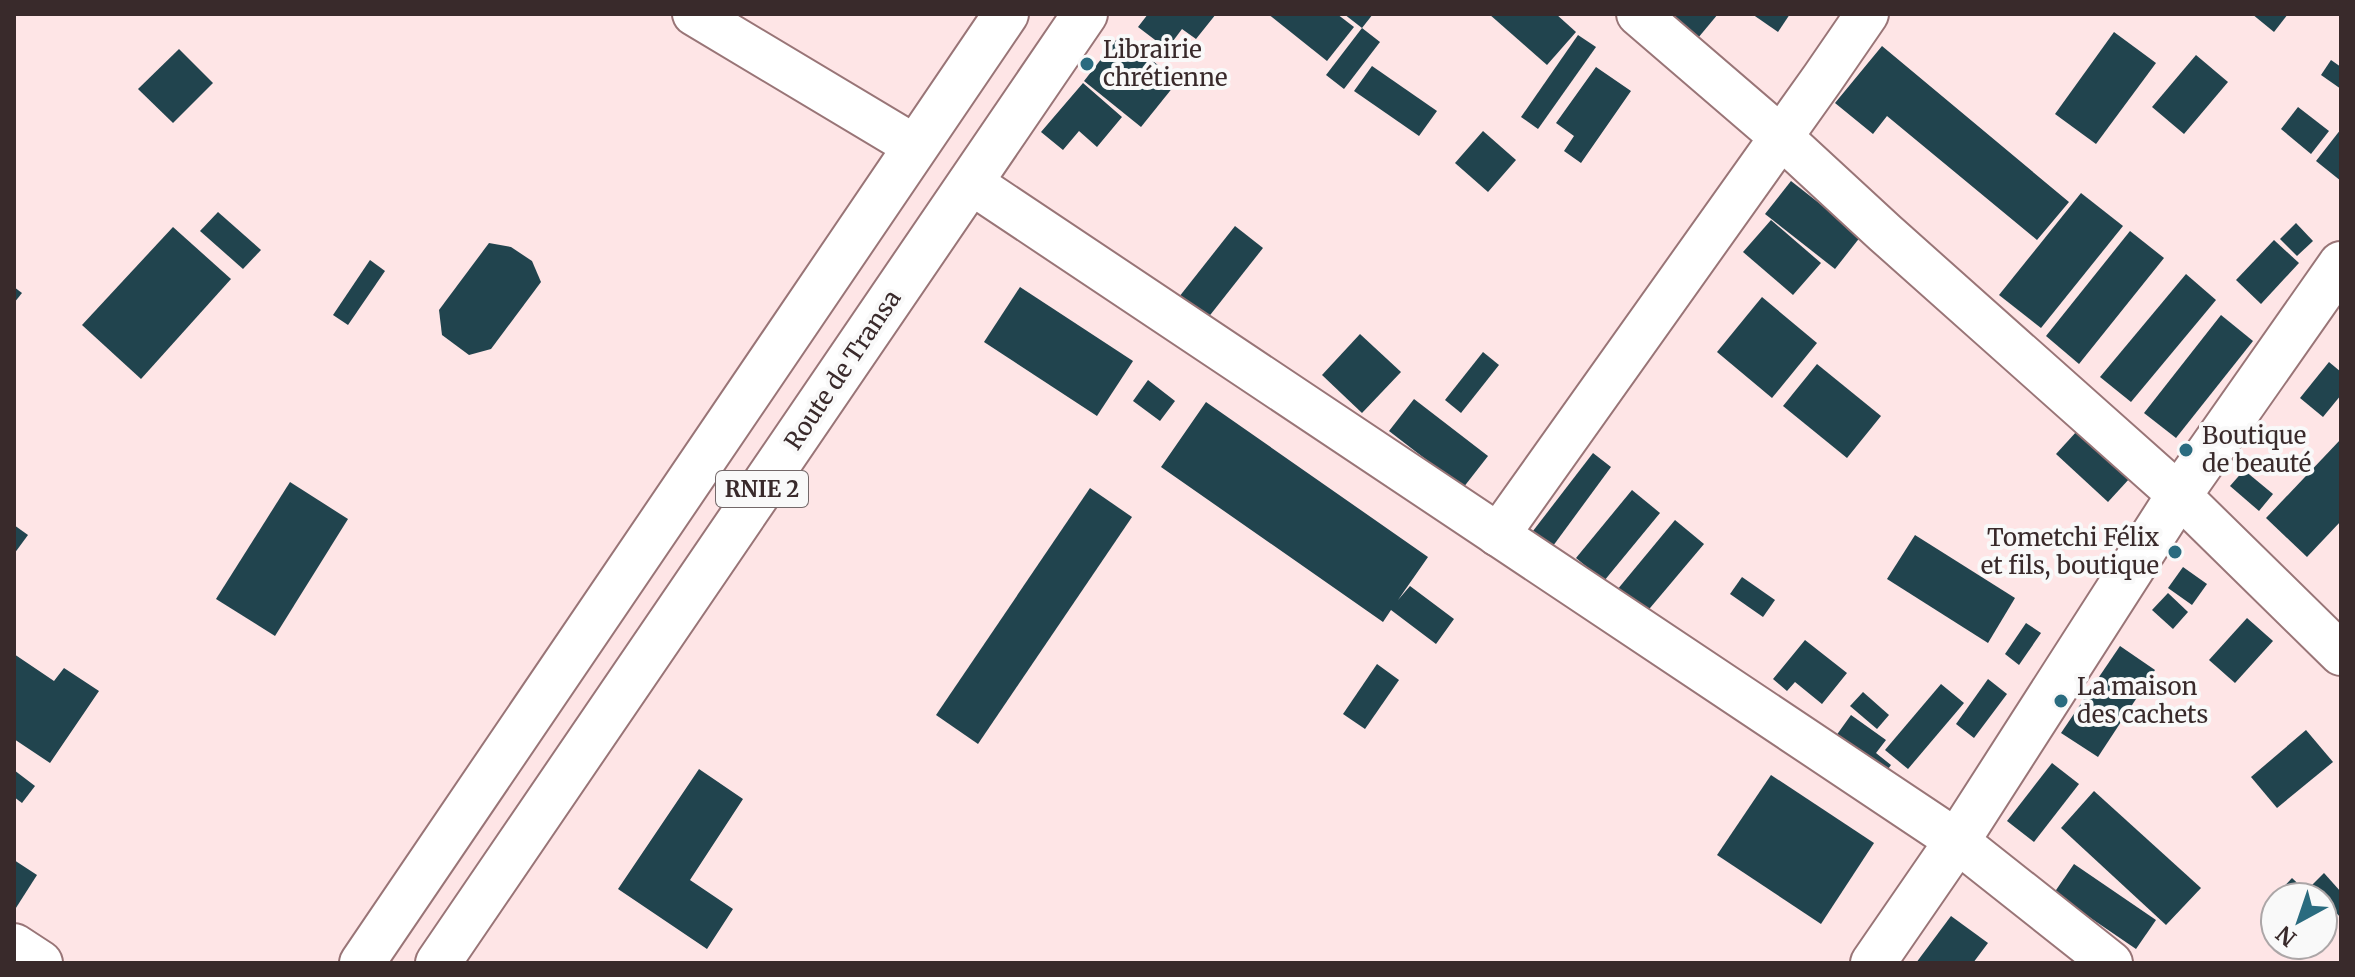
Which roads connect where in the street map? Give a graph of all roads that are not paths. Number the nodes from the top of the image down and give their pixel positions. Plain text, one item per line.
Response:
1 (694, 14) edge
2 (1006, 14) edge
3 (1085, 14) edge
4 (1638, 14) edge
5 (1867, 14) edge
6 (1781, 137) junction
7 (916, 147) junction
8 (970, 182) junction
9 (2341, 264) edge
10 (823, 285) junction
11 (876, 321) junction
12 (2179, 495) junction
13 (1498, 535) junction
14 (2341, 654) edge
15 (1957, 841) junction
16 (14, 946) edge
17 (40, 963) edge
18 (362, 963) edge
19 (438, 963) edge
20 (1873, 963) edge
21 (2111, 963) edge

1 - 7 street
2 - 7 main road, RNIE 2
3 - 8 main road, Route de Transa / RNIE 2
4 - 6 street
5 - 6 street
6 - 12 street
6 - 13 street
7 - 10 main road, RNIE 2
8 - 11 main road, Route de Transa / RNIE 2
8 - 13 street
9 - 12 main road
10 - 11 main road
10 - 18 main road, RNIE 2
11 - 19 main road, Route de Transa / RNIE 2
12 - 14 street
12 - 15 main road
13 - 15 street
15 - 20 main road
15 - 21 street
16 - 17 main road

